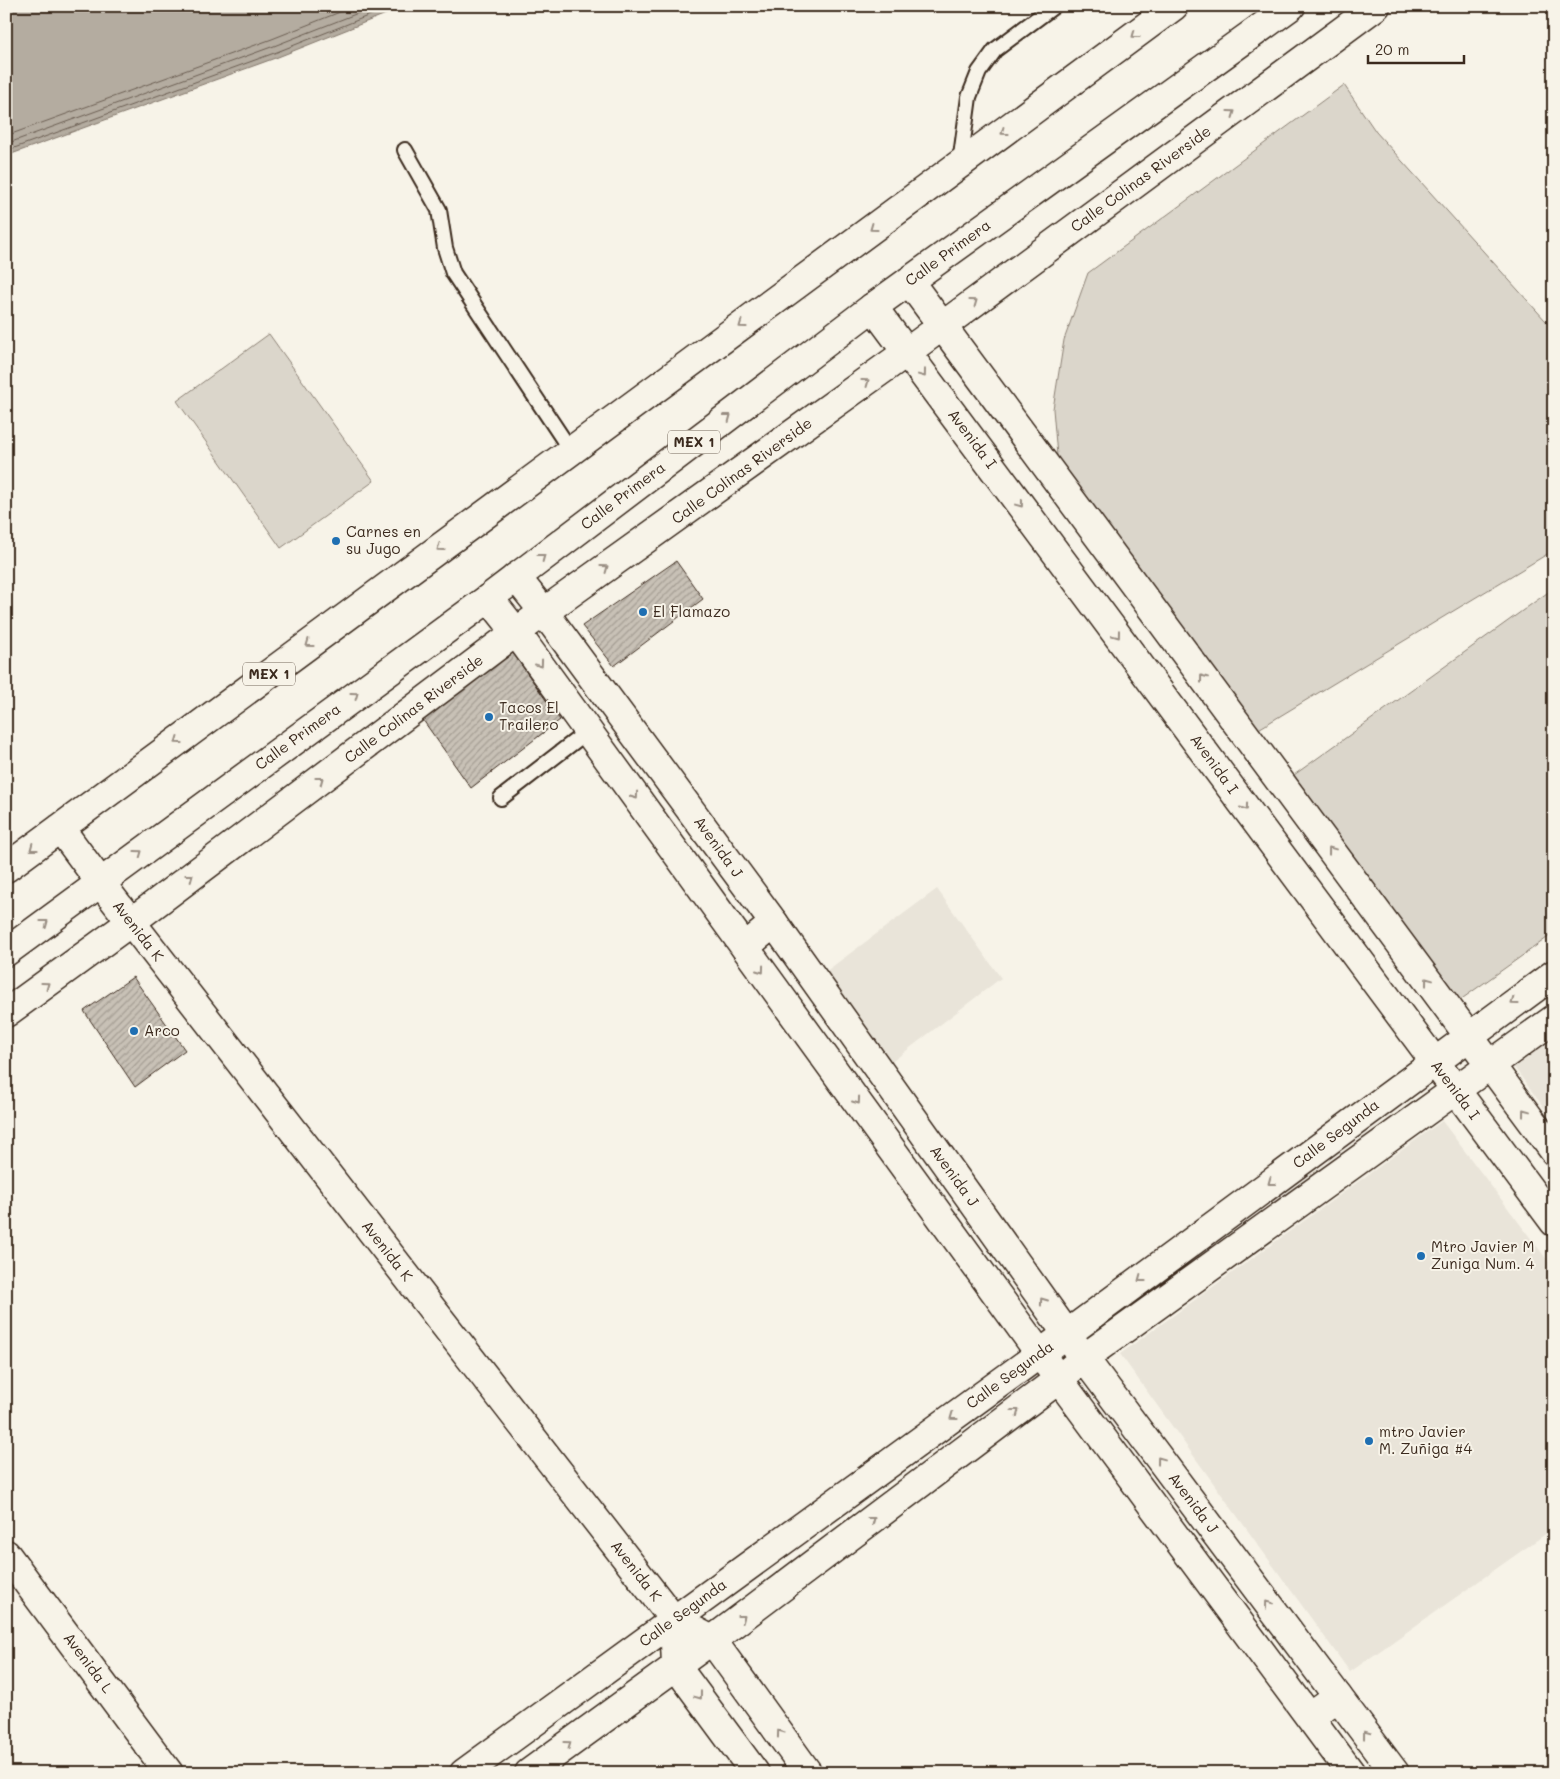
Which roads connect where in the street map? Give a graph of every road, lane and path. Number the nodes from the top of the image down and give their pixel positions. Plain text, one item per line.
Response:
1 (1054, 6) edge
2 (1174, 6) edge
3 (1290, 6) edge
4 (1376, 6) edge
5 (405, 150) dead end
6 (960, 164) junction
7 (909, 281) junction
8 (873, 307) junction
9 (942, 326) junction
10 (907, 352) junction
11 (571, 451) junction
12 (516, 577) junction
13 (489, 598) junction
14 (544, 612) junction
15 (516, 632) junction
16 (1224, 705) junction
17 (588, 731) junction
18 (1189, 731) junction
19 (502, 798) dead end
20 (60, 828) junction
21 (6, 868) edge
22 (100, 882) junction
23 (131, 922) junction
24 (774, 923) junction
25 (745, 947) junction
26 (6, 952) edge
27 (1554, 974) edge
28 (6, 1013) edge
29 (1554, 1019) edge
30 (1468, 1035) junction
31 (1433, 1062) junction
32 (1490, 1066) junction
33 (1456, 1090) junction
34 (1554, 1151) edge
35 (1554, 1222) edge
36 (1067, 1334) junction
37 (1040, 1354) junction
38 (1084, 1358) junction
39 (1059, 1379) junction
40 (6, 1554) edge
41 (674, 1620) junction
42 (712, 1640) junction
43 (676, 1666) junction
44 (1338, 1696) junction
45 (1310, 1717) junction
46 (169, 1773) edge
47 (464, 1773) edge
48 (529, 1773) edge
49 (755, 1773) edge
50 (808, 1773) edge
51 (1352, 1773) edge
52 (1395, 1773) edge

1 - 6 lane
2 -> 6 main road, MEX 1
3 - 7 main road, Calle Primera / MEX 1
9 -> 4 main road, Calle Colinas Riverside
5 - 11 lane
6 -> 11 main road, MEX 1
7 - 8 main road, Calle Primera / MEX 1
7 - 9 main road
8 - 10 main road, Avenida I
12 -> 8 main road, Calle Primera / MEX 1
9 - 10 main road, Calle Colinas Riverside
16 -> 9 main road
14 -> 10 main road, Calle Colinas Riverside
10 -> 18 main road, Avenida I
11 -> 20 main road, MEX 1
12 - 13 main road, Calle Primera / MEX 1
12 - 14 main road, Avenida J
13 - 15 main road
22 -> 13 main road, Calle Primera / MEX 1
14 - 15 main road, Calle Colinas Riverside
14 - 24 main road, Avenida J
15 -> 17 main road
23 -> 15 main road, Calle Colinas Riverside
16 - 18 main road
30 -> 16 main road
17 - 19 lane
17 -> 25 main road
18 -> 31 main road, Avenida I
20 -> 21 main road, MEX 1
20 - 22 main road, Avenida K
22 - 23 main road, Avenida K
26 -> 22 main road, Calle Primera / MEX 1
28 -> 23 main road, Calle Colinas Riverside
23 - 41 main road, Avenida K
24 - 25 main road
36 -> 24 main road, Avenida J
25 -> 37 main road
27 -> 30 main road, Calle Segunda
29 - 32 main road, Calle Segunda
30 - 31 main road, Calle Segunda
30 - 32 main road
31 - 33 main road, Avenida I
31 -> 36 main road, Calle Segunda
32 - 33 main road, Calle Segunda
34 -> 32 main road
33 - 35 main road, Avenida I
33 - 38 main road, Calle Segunda
36 - 37 main road, Calle Segunda
36 - 38 main road, Avenida J
37 - 39 main road
37 -> 41 main road, Calle Segunda
38 - 39 main road, Calle Segunda
44 -> 38 main road, Avenida J
42 -> 39 main road, Calle Segunda
39 - 45 main road
40 - 46 main road, Avenida L
41 - 42 main road, Avenida K
41 - 43 main road
41 - 47 main road, Calle Segunda
42 - 43 main road, Calle Segunda
50 -> 42 main road, Avenida K
48 -> 43 main road, Calle Segunda
43 -> 49 main road
44 - 45 main road
52 -> 44 main road, Avenida J
45 - 51 main road

